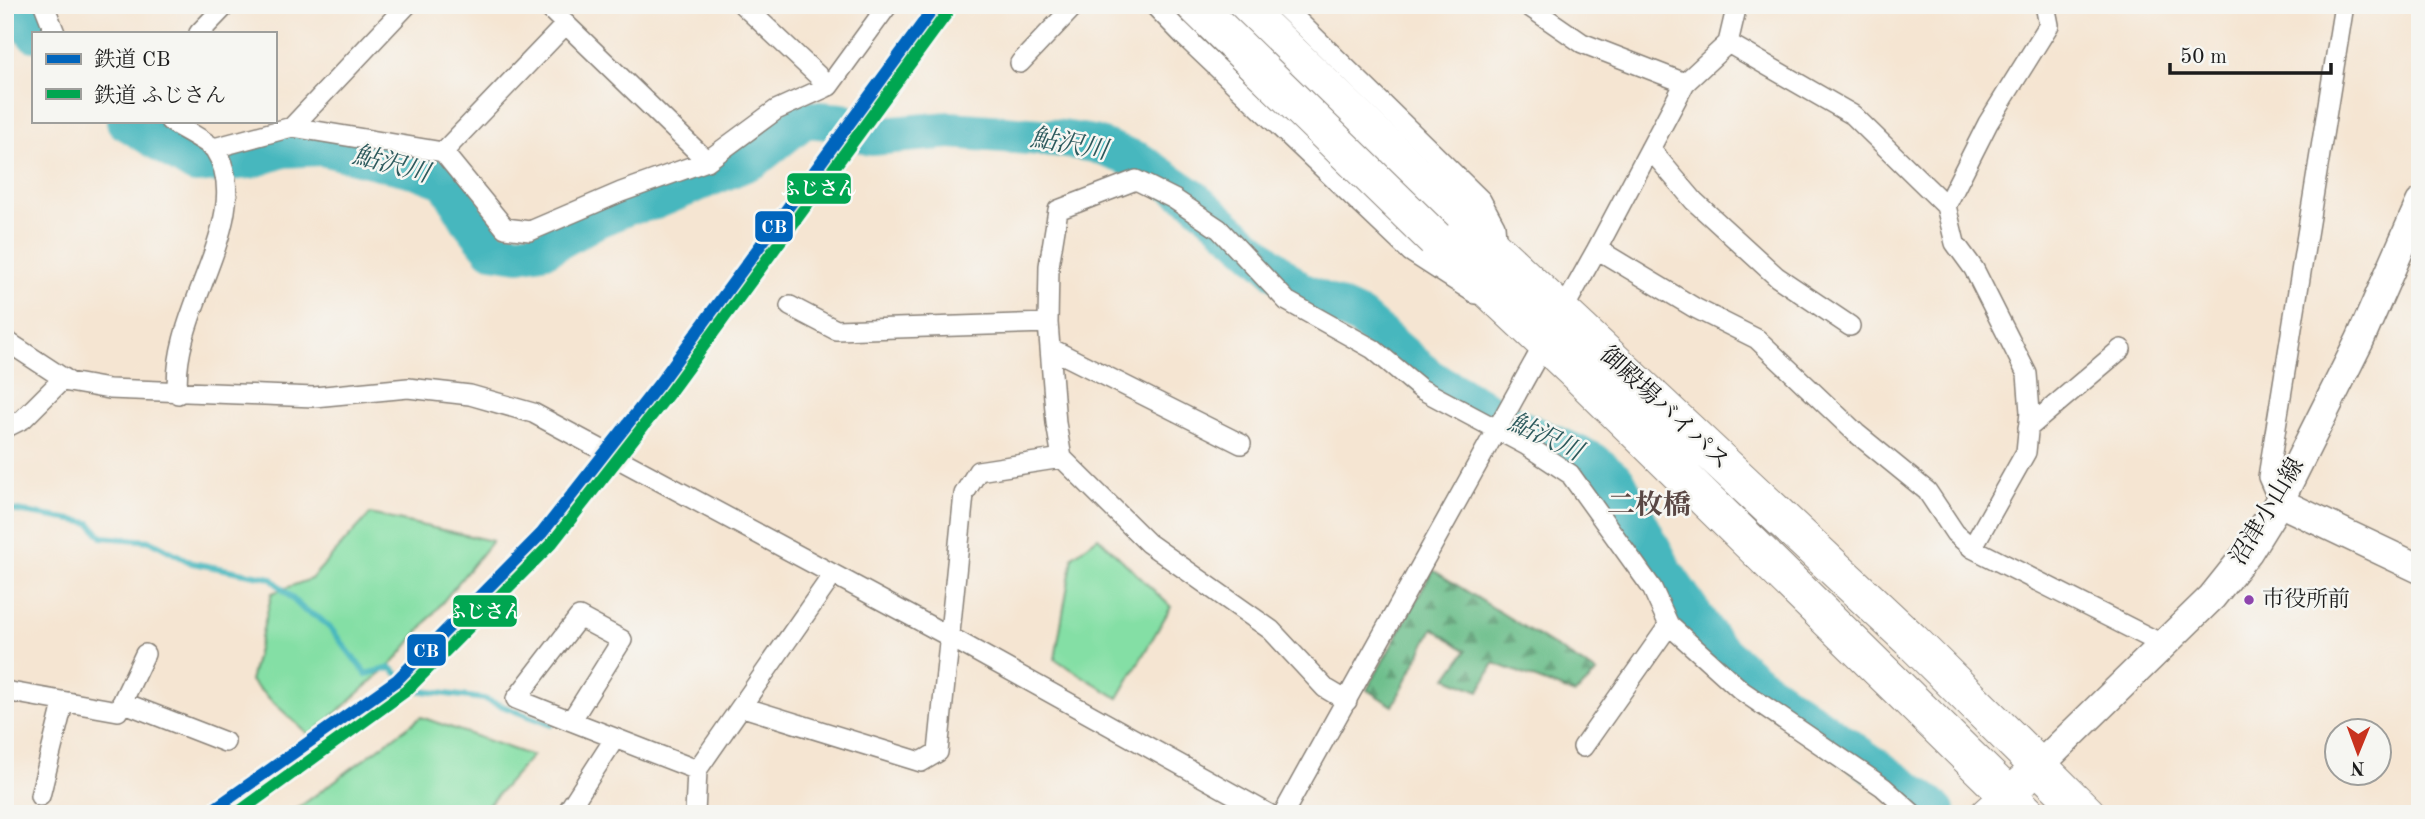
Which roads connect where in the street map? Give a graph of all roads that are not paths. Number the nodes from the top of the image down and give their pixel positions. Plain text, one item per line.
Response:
1 (44, 5) edge
2 (226, 5) edge
3 (407, 5) edge
4 (546, 5) edge
5 (743, 5) edge
6 (888, 5) edge
7 (1075, 5) edge
8 (1154, 5) edge
9 (1216, 5) edge
10 (1241, 5) edge
11 (1282, 5) edge
12 (1527, 5) edge
13 (1737, 5) edge
14 (2045, 5) edge
15 (2344, 5) edge
16 (1190, 21) edge
17 (566, 24) junction
18 (55, 32) edge
19 (200, 32) edge
20 (1728, 43) junction
21 (1020, 62) dead end
22 (1685, 83) junction
23 (829, 86) junction
24 (172, 122) edge
25 (292, 127) junction
26 (214, 148) junction
27 (1650, 149) junction
28 (443, 152) junction
29 (707, 161) junction
30 (2420, 203) edge
31 (1946, 206) junction
32 (1448, 228) junction
33 (1597, 248) junction
34 (1497, 253) junction
35 (790, 306) dead end
36 (1511, 312) junction
37 (1048, 323) junction
38 (1850, 326) dead end
39 (1552, 327) junction
40 (5, 340) edge
41 (1052, 349) junction
42 (2121, 349) dead end
43 (64, 378) junction
44 (178, 394) junction
45 (5, 428) edge
46 (1497, 428) junction
47 (2028, 428) junction
48 (1241, 444) dead end
49 (1062, 458) junction
50 (2279, 502) junction
51 (1972, 548) junction
52 (2420, 569) edge
53 (832, 576) junction
54 (1669, 625) junction
55 (952, 638) junction
56 (2164, 645) junction
57 (145, 654) dead end
58 (5, 691) edge
59 (1347, 701) junction
60 (122, 702) junction
61 (63, 704) junction
62 (743, 706) junction
63 (571, 721) junction
64 (615, 738) junction
65 (225, 742) dead end
66 (1583, 747) dead end
67 (2038, 767) junction
68 (697, 770) junction
69 (40, 796) dead end
70 (2007, 808) edge
71 (566, 814) edge
72 (695, 814) edge
73 (1269, 814) edge
74 (1283, 814) edge
75 (1913, 814) edge
76 (2087, 814) edge

1 - 18 street
2 - 19 street
3 - 25 street
4 - 17 street
5 - 23 street
6 - 23 street
7 - 21 street
8 - 16 street
9 - 16 street
10 - 32 highway, 御殿場バイパス
11 - 34 street
12 - 22 street
13 - 20 street
14 - 31 street
15 - 50 street
16 - 32 highway, 御殿場バイパス, bridge
16 - 36 street
17 - 28 street
17 - 29 street
20 - 22 street
20 - 31 street
22 - 27 street
23 - 29 street
24 - 26 street
25 - 26 street
25 - 28 street
26 - 44 street
27 - 33 street
27 - 38 street
28 - 29 street
30 - 50 main road, 沼津小山線
31 - 47 street
32 - 34 highway, 御殿場バイパス
32 - 36 highway, 御殿場バイパス
33 - 39 street
33 - 51 street
34 - 39 highway, 御殿場バイパス
35 - 37 street
36 - 39 highway, 御殿場バイパス
37 - 41 street
37 - 46 street
39 - 46 street
39 - 67 highway, 御殿場バイパス
39 - 70 highway, 御殿場バイパス
40 - 43 street
41 - 48 street
41 - 49 street
42 - 47 street
43 - 44 street
43 - 45 street
44 - 53 street
46 - 54 street
46 - 59 street
47 - 51 street
49 - 55 street
49 - 59 street
50 - 52 main road
50 - 56 main road, 沼津小山線
51 - 56 street
53 - 55 street
53 - 62 street
54 - 66 street
54 - 75 street
55 - 62 street
55 - 73 street
56 - 67 main road, 沼津小山線
57 - 60 street
58 - 61 street
59 - 74 street
60 - 61 street
60 - 65 street
61 - 69 street
62 - 68 street
63 - 63 street
63 - 64 street
64 - 68 street
64 - 71 street
67 - 70 main road
67 - 76 highway, 御殿場バイパス
68 - 72 street

